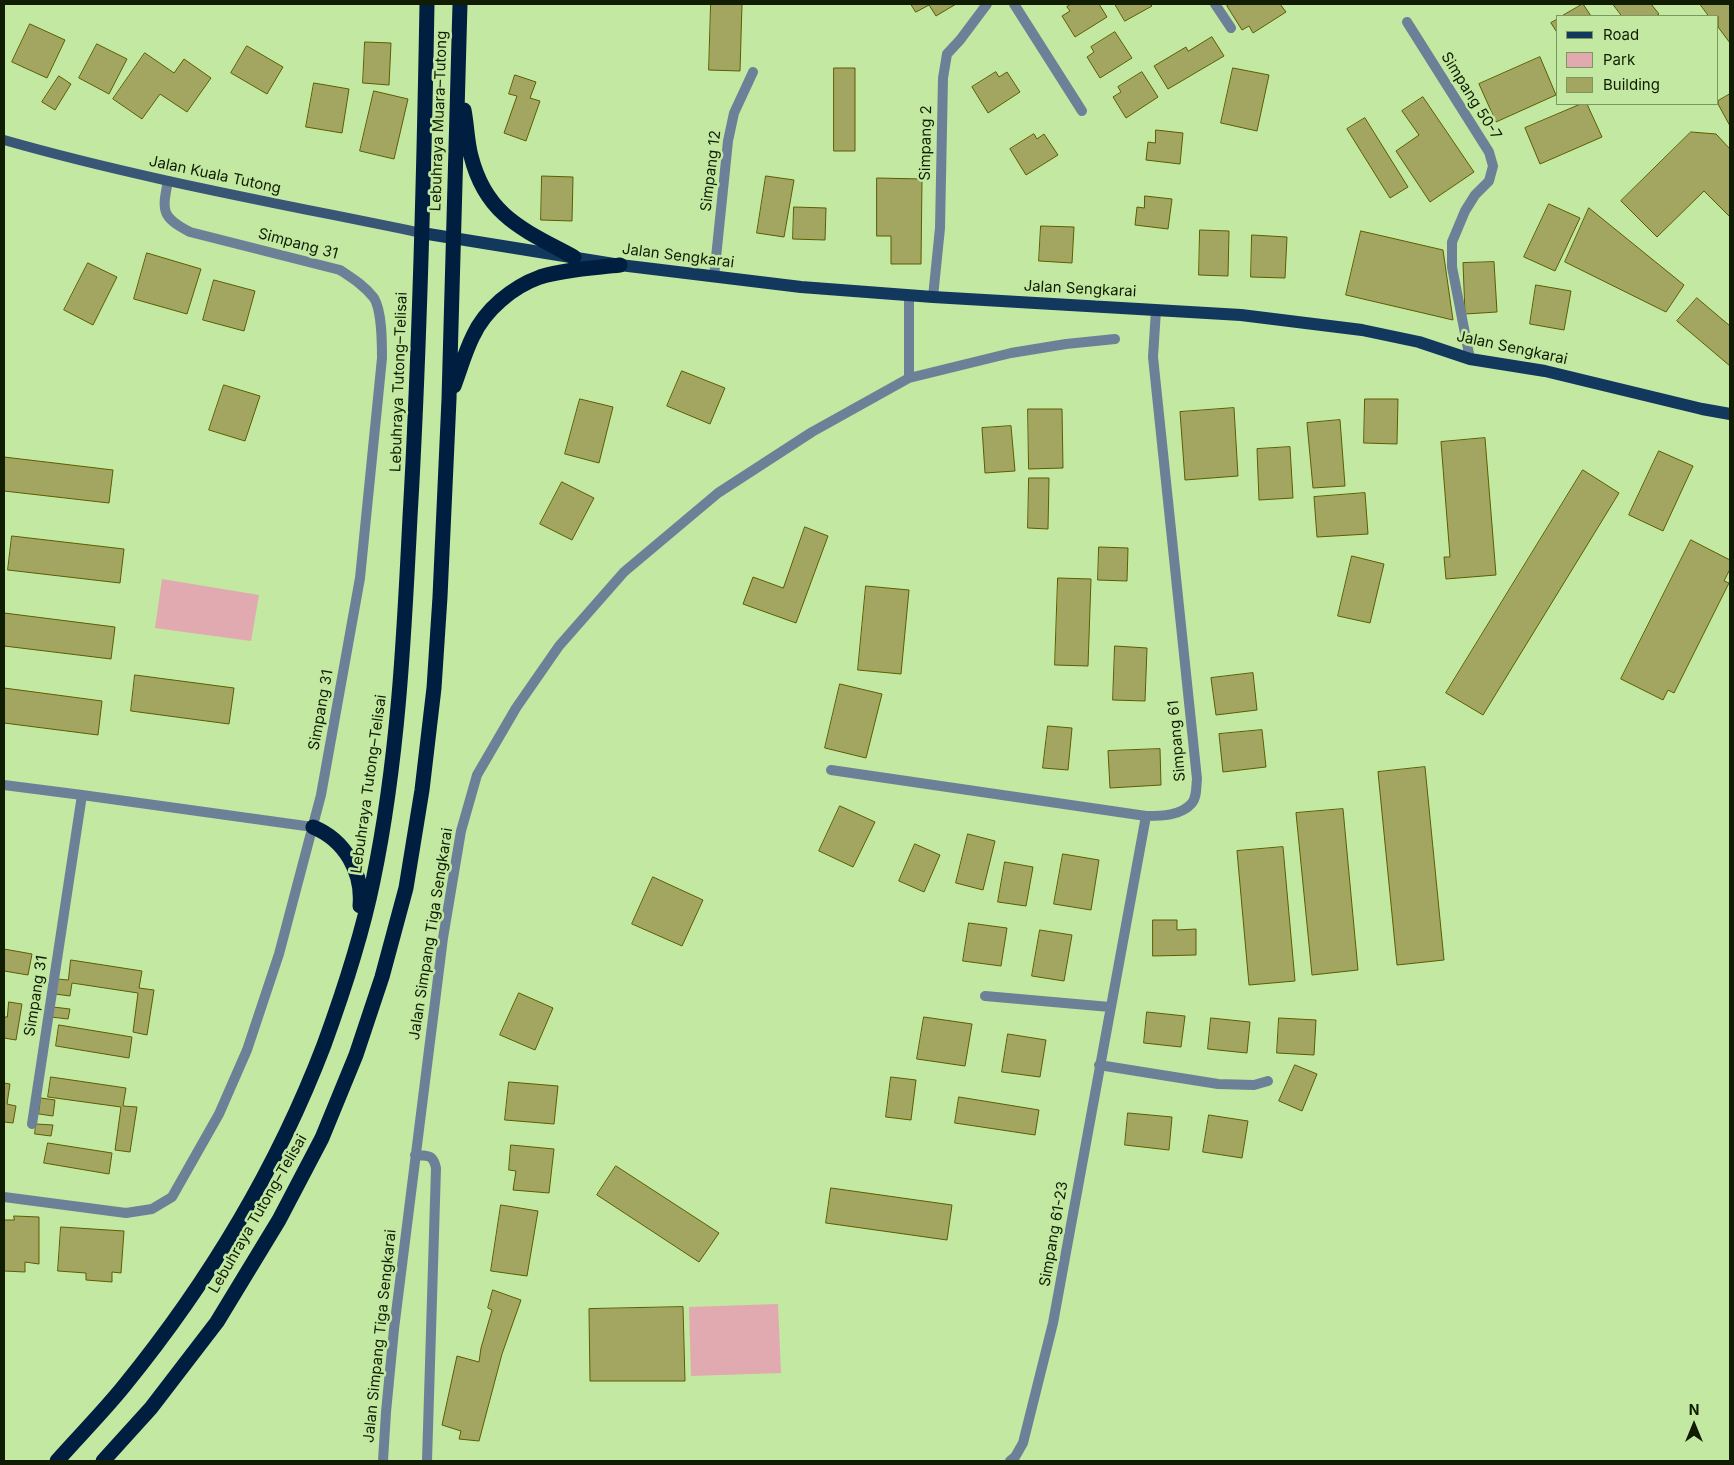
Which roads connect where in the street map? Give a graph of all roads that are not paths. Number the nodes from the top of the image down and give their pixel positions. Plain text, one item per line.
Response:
1 (427, 4) edge
2 (460, 4) edge
3 (987, 4) edge
4 (1014, 4) edge
5 (1216, 4) edge
6 (1406, 22) dead end
7 (1231, 28) dead end
8 (458, 66) junction
9 (753, 72) dead end
10 (1082, 111) dead end
11 (4, 140) edge
12 (168, 181) junction
13 (422, 233) junction
14 (454, 238) junction
15 (574, 257) junction
16 (620, 265) junction
17 (714, 277) junction
18 (909, 295) junction
19 (933, 297) junction
20 (1156, 310) junction
21 (1115, 340) dead end
22 (1470, 359) junction
23 (909, 378) junction
24 (449, 399) junction
25 (1730, 414) edge
26 (831, 770) dead end
27 (4, 785) edge
28 (82, 795) junction
29 (1146, 816) junction
30 (313, 827) junction
31 (349, 970) junction
32 (985, 996) dead end
33 (1110, 1007) junction
34 (1099, 1065) junction
35 (1268, 1080) dead end
36 (32, 1124) dead end
37 (415, 1155) junction
38 (4, 1197) edge
39 (56, 1461) edge
40 (103, 1461) edge
41 (384, 1461) edge
42 (427, 1461) edge
43 (1010, 1461) edge

1 - 13 highway, Lebuhraya Muara–Tutong
2 - 8 highway, Lebuhraya Muara–Tutong
3 - 19 street, Simpang 2
4 - 10 street
5 - 7 street
6 - 22 street, Simpang 50-7
8 - 14 highway, Lebuhraya Muara–Tutong
8 - 15 highway
9 - 17 street, Simpang 12
11 - 12 street, Jalan Kuala Tutong
12 - 13 street, Jalan Kuala Tutong
12 - 30 street, Simpang 31
13 - 14 main road, Jalan Sengkarai
13 - 31 highway, Lebuhraya Tutong–Telisai
14 - 15 main road, Jalan Sengkarai
14 - 24 highway, Lebuhraya Tutong–Telisai
15 - 16 main road, Jalan Sengkarai
16 - 17 main road, Jalan Sengkarai
16 - 24 highway
17 - 18 main road, Jalan Sengkarai
18 - 19 main road, Jalan Sengkarai
18 - 23 street
19 - 20 main road, Jalan Sengkarai
20 - 22 main road, Jalan Sengkarai
20 - 29 street, Simpang 61
21 - 23 street, Jalan Simpang Tiga Sengkarai
22 - 25 main road, Jalan Sengkarai
23 - 37 street, Jalan Simpang Tiga Sengkarai
24 - 40 highway, Lebuhraya Tutong–Telisai
26 - 29 street, Simpang 61
27 - 28 street
28 - 30 street
28 - 36 street, Simpang 31
29 - 33 street, Simpang 61-23
30 - 31 highway
30 - 38 street, Simpang 31
31 - 39 highway, Lebuhraya Tutong–Telisai
32 - 33 street
33 - 34 street, Simpang 61-23
34 - 35 street
34 - 43 street, Simpang 61-23
37 - 41 street, Jalan Simpang Tiga Sengkarai
37 - 42 street

